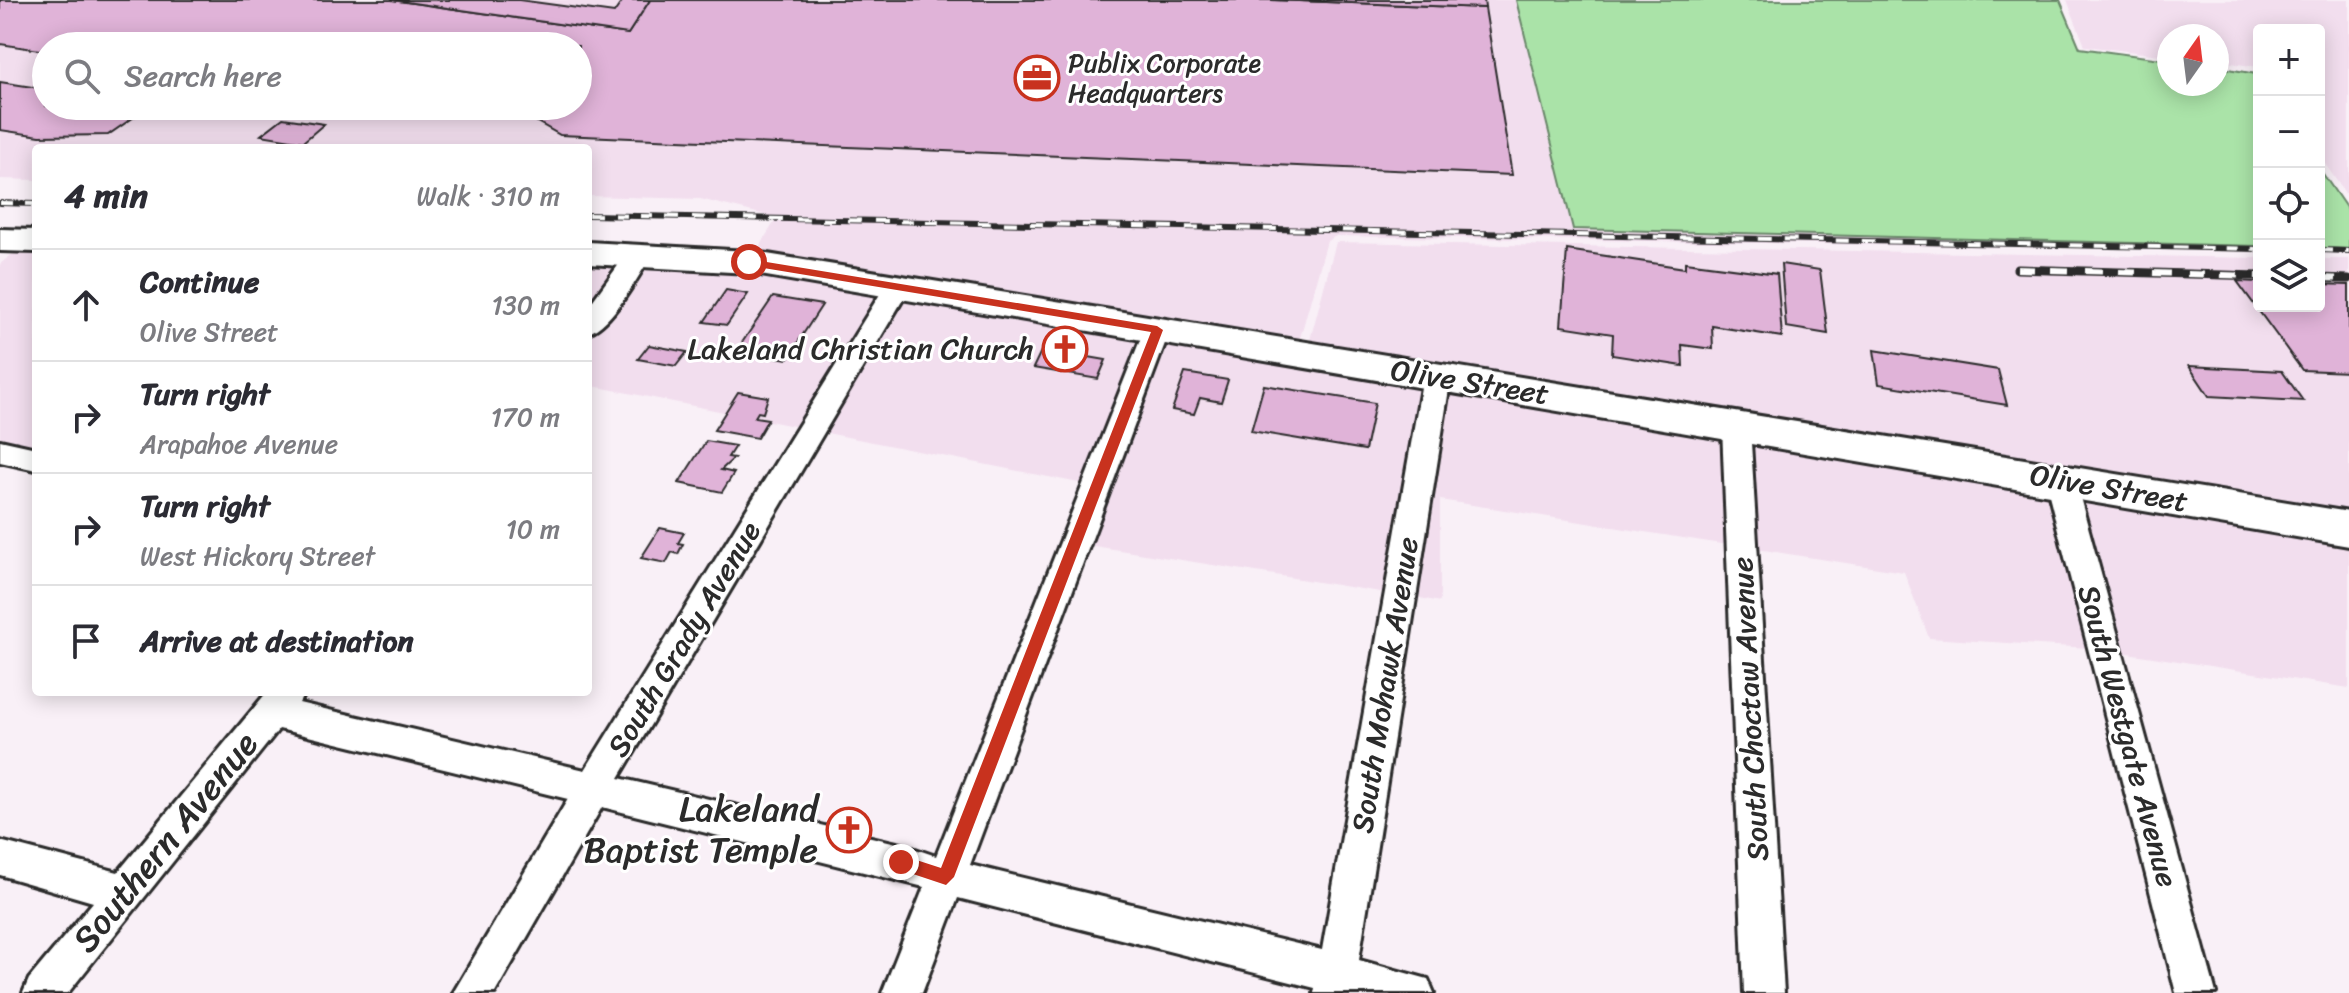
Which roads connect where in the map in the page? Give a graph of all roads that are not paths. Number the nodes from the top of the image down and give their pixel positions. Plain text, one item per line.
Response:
1 (592, 253) edge
2 (639, 255) junction
3 (898, 286) junction
4 (592, 319) edge
5 (1157, 330) junction
6 (1437, 376) junction
7 (1736, 426) junction
8 (0, 451) edge
9 (32, 458) edge
10 (2060, 479) junction
11 (2349, 529) edge
12 (280, 702) edge
13 (594, 788) junction
14 (0, 858) edge
15 (946, 877) junction
16 (124, 892) junction
17 (1335, 983) edge
18 (43, 993) edge
19 (473, 993) edge
20 (902, 993) edge
21 (1414, 993) edge
22 (1764, 993) edge
23 (2196, 993) edge

1 - 2 main road, Olive Street
2 - 3 main road, Olive Street
2 - 4 street
3 - 5 main road, Olive Street
3 - 13 street, South Grady Avenue
5 - 6 main road, Olive Street
5 - 15 street
6 - 7 main road, Olive Street
6 - 17 street, South Mohawk Avenue
7 - 10 main road, Olive Street
7 - 22 street, South Choctaw Avenue
8 - 9 street
10 - 11 main road, Olive Street
10 - 23 street, South Westgate Avenue
12 - 13 street
12 - 16 street, Southern Avenue
13 - 15 street
13 - 19 street, South Grady Avenue
14 - 16 street
15 - 17 street
15 - 20 street
16 - 18 street, Southern Avenue
17 - 21 street

